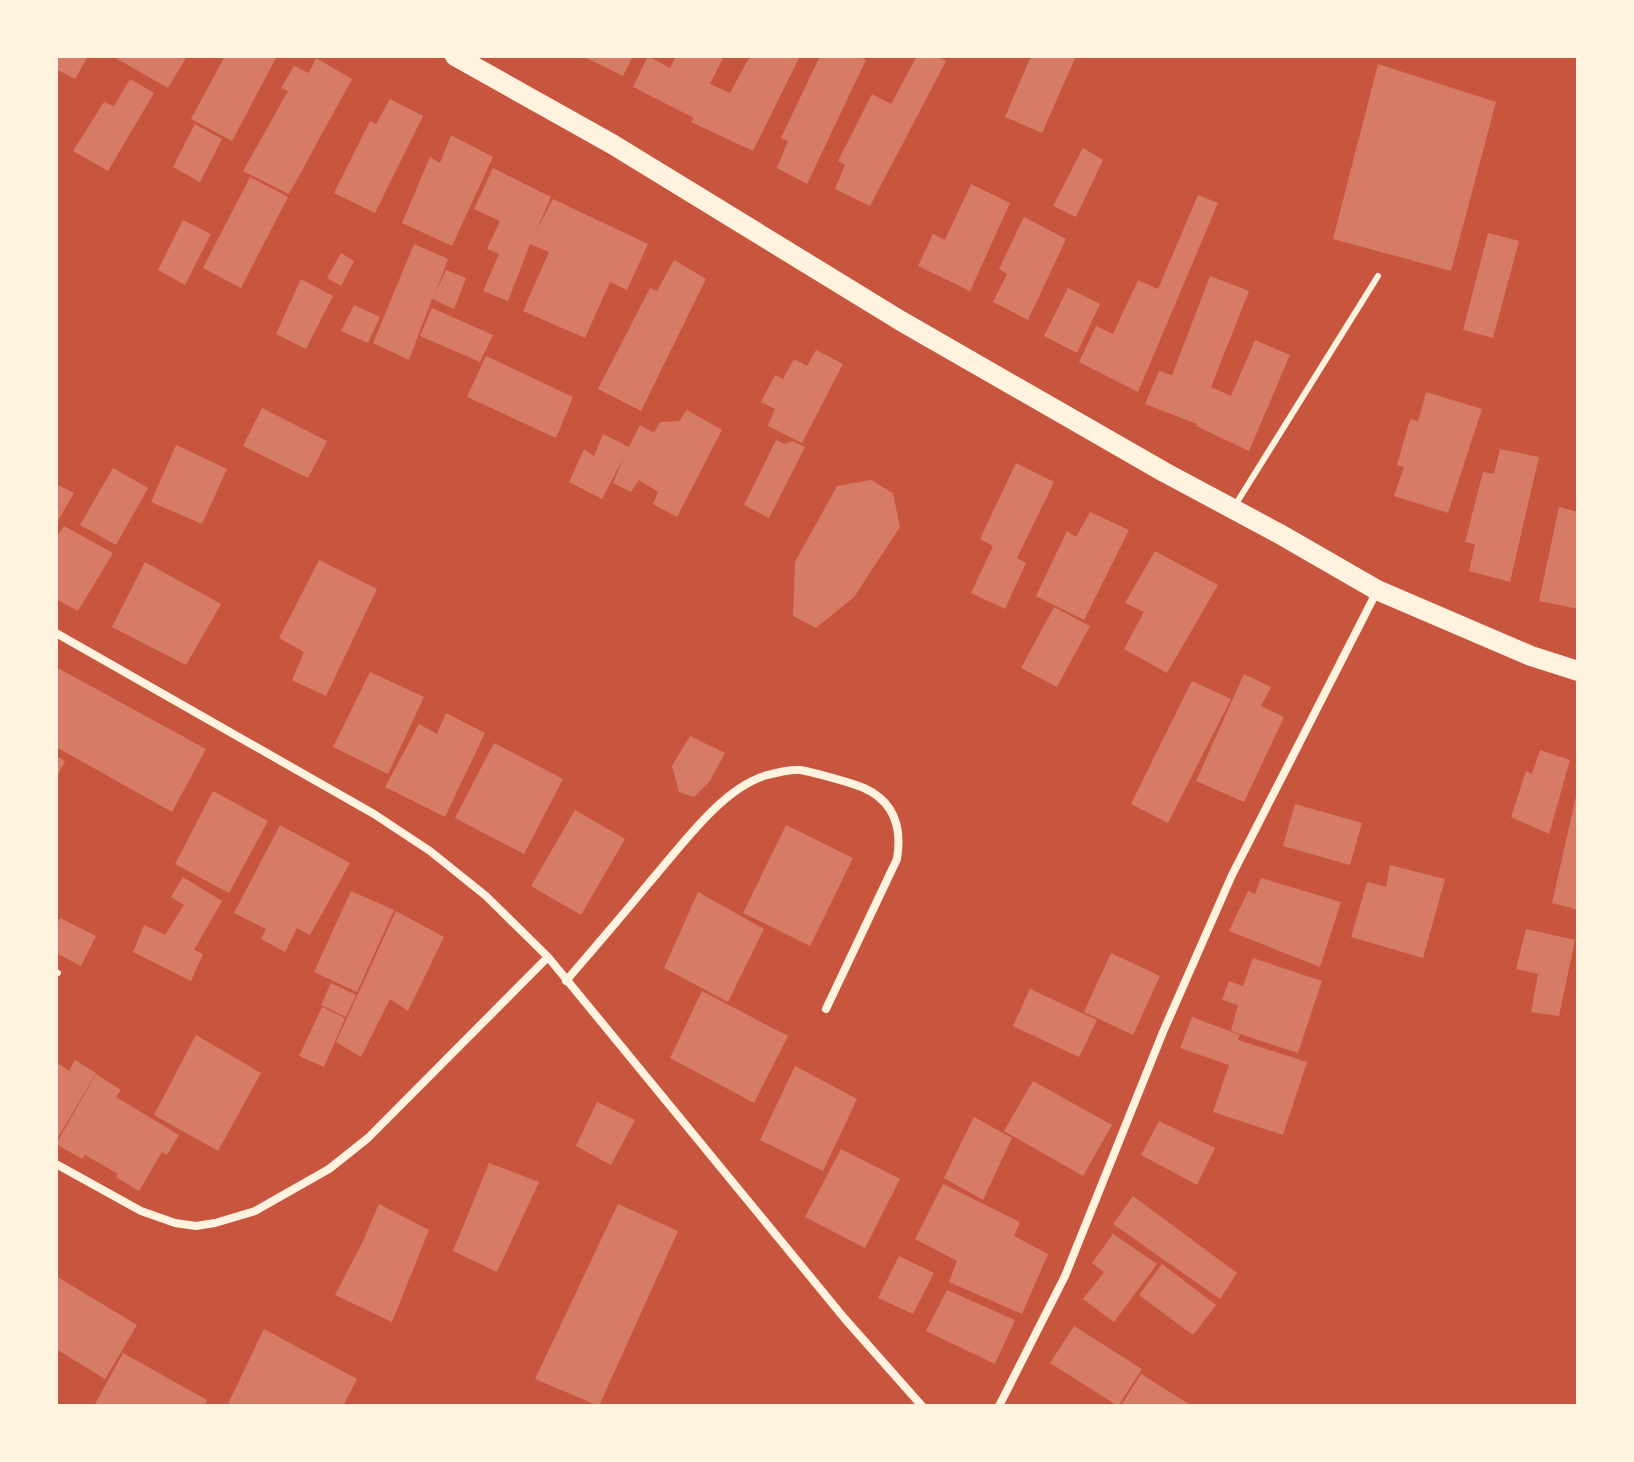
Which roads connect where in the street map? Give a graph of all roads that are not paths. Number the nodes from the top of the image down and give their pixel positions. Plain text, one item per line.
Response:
1 (455, 56) edge
2 (1378, 276) dead end
3 (1232, 510) junction
4 (1377, 590) junction
5 (56, 633) edge
6 (1578, 671) edge
7 (548, 957) junction
8 (566, 981) junction
9 (826, 1009) dead end
10 (56, 1164) edge
11 (922, 1406) edge
12 (999, 1406) edge

1 - 3 main road
2 - 3 lane
3 - 4 main road
4 - 6 main road
4 - 12 street
5 - 7 street
7 - 8 street
7 - 10 street
8 - 9 street
8 - 11 street

